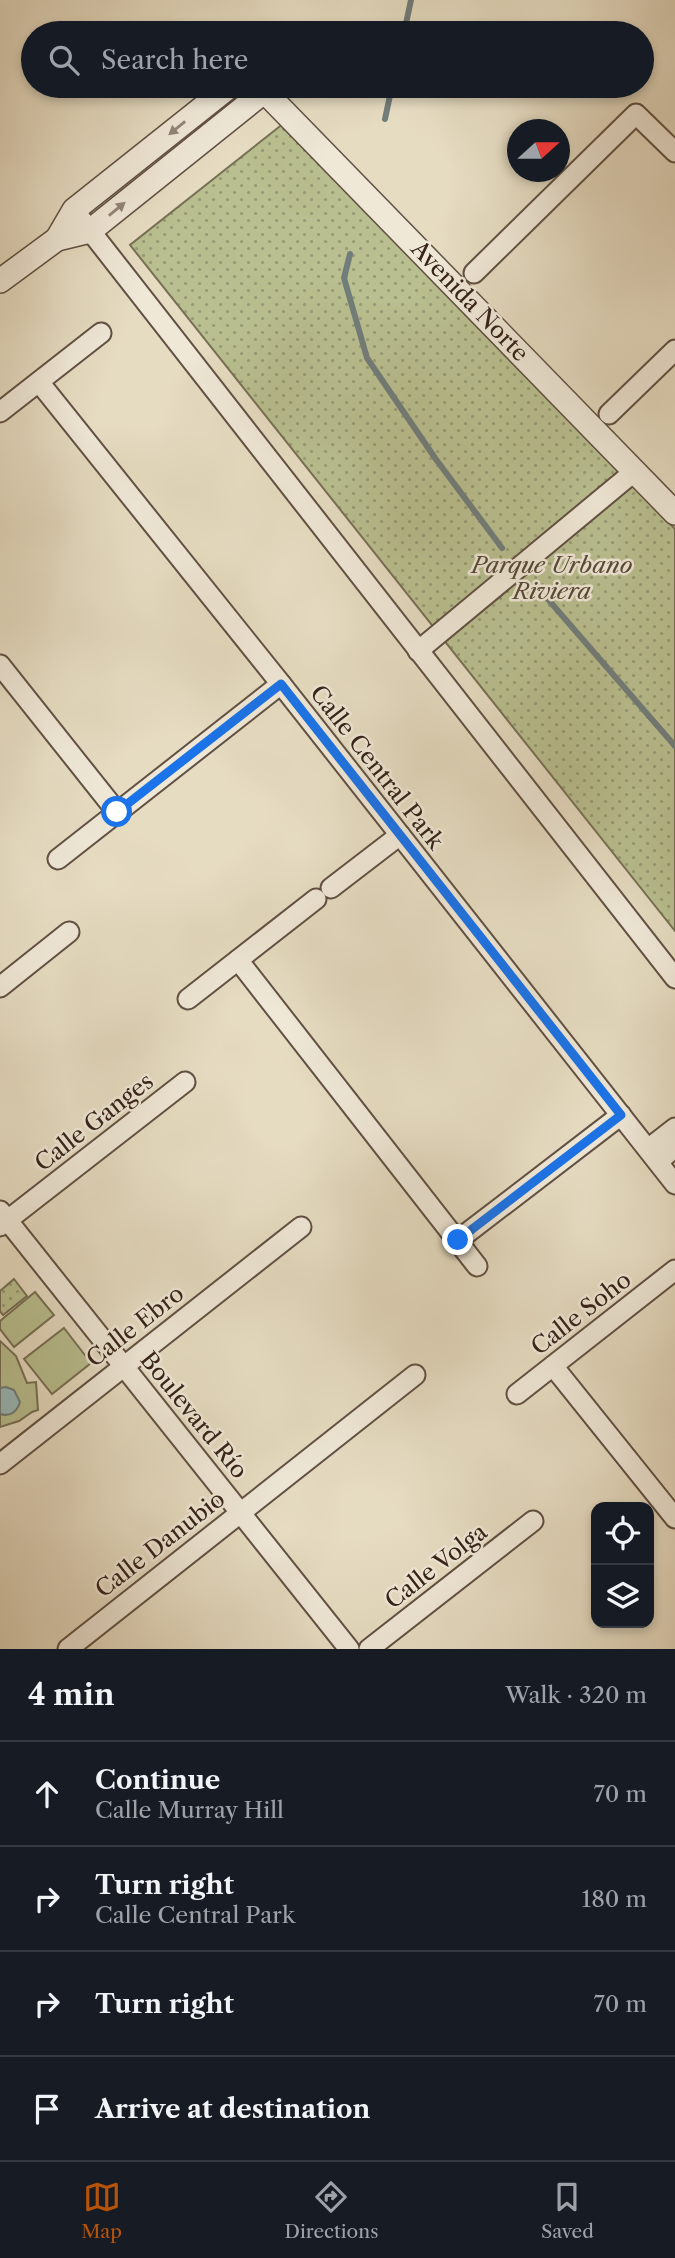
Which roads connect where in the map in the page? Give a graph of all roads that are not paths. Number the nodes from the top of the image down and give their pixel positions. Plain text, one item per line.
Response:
1 (215, 98) edge
2 (255, 98) edge
3 (278, 98) edge
4 (675, 152) edge
5 (74, 210) junction
6 (90, 230) junction
7 (57, 239) junction
8 (474, 273) dead end
9 (0, 281) edge
10 (101, 333) dead end
11 (675, 350) edge
12 (39, 382) junction
13 (0, 412) edge
14 (609, 414) dead end
15 (635, 471) junction
16 (675, 513) edge
17 (418, 651) junction
18 (0, 665) edge
19 (281, 684) junction
20 (117, 812) junction
21 (400, 835) junction
22 (58, 859) dead end
23 (69, 932) dead end
24 (239, 960) junction
25 (675, 978) edge
26 (0, 987) edge
27 (188, 999) dead end
28 (186, 1082) dead end
29 (621, 1115) junction
30 (675, 1128) edge
31 (675, 1147) edge
32 (653, 1156) junction
33 (674, 1179) edge
34 (2, 1219) edge
35 (301, 1227) dead end
36 (458, 1240) junction
37 (478, 1266) dead end
38 (675, 1270) edge
39 (124, 1366) junction
40 (552, 1366) junction
41 (415, 1374) dead end
42 (517, 1394) dead end
43 (0, 1464) edge
44 (240, 1512) junction
45 (675, 1518) edge
46 (533, 1521) dead end
47 (68, 1649) edge
48 (349, 1649) edge
49 (369, 1649) edge

1 -> 5 street
6 -> 2 street
3 - 15 street, Avenida Norte
4 - 8 street
5 - 6 street
5 - 7 street
6 - 7 street
6 - 17 street
7 - 9 street
10 - 12 street
11 - 14 street
12 - 13 street
12 - 19 street, Calle Central Park
15 - 16 street, Avenida Norte
15 - 17 street
17 - 25 street
18 - 20 street
19 - 20 street
19 - 21 street, Calle Central Park
20 - 22 street
21 - 24 street
21 - 29 street, Calle Central Park
23 - 26 street
24 - 27 street
24 - 36 street
28 - 34 street, Calle Ganges
29 - 32 street, Calle Central Park
29 - 36 street
30 - 32 street
31 - 32 street
32 - 33 street, Calle Central Park
34 - 39 street, Boulevard Río
35 - 39 street, Calle Ebro
36 - 37 street
38 - 40 street, Calle Soho
39 - 43 street, Calle Ebro
39 - 44 street, Boulevard Río
40 - 42 street, Calle Soho
40 - 45 street
41 - 44 street, Calle Danubio
44 - 47 street, Calle Danubio
44 - 48 street, Boulevard Río
46 - 49 street, Calle Volga

